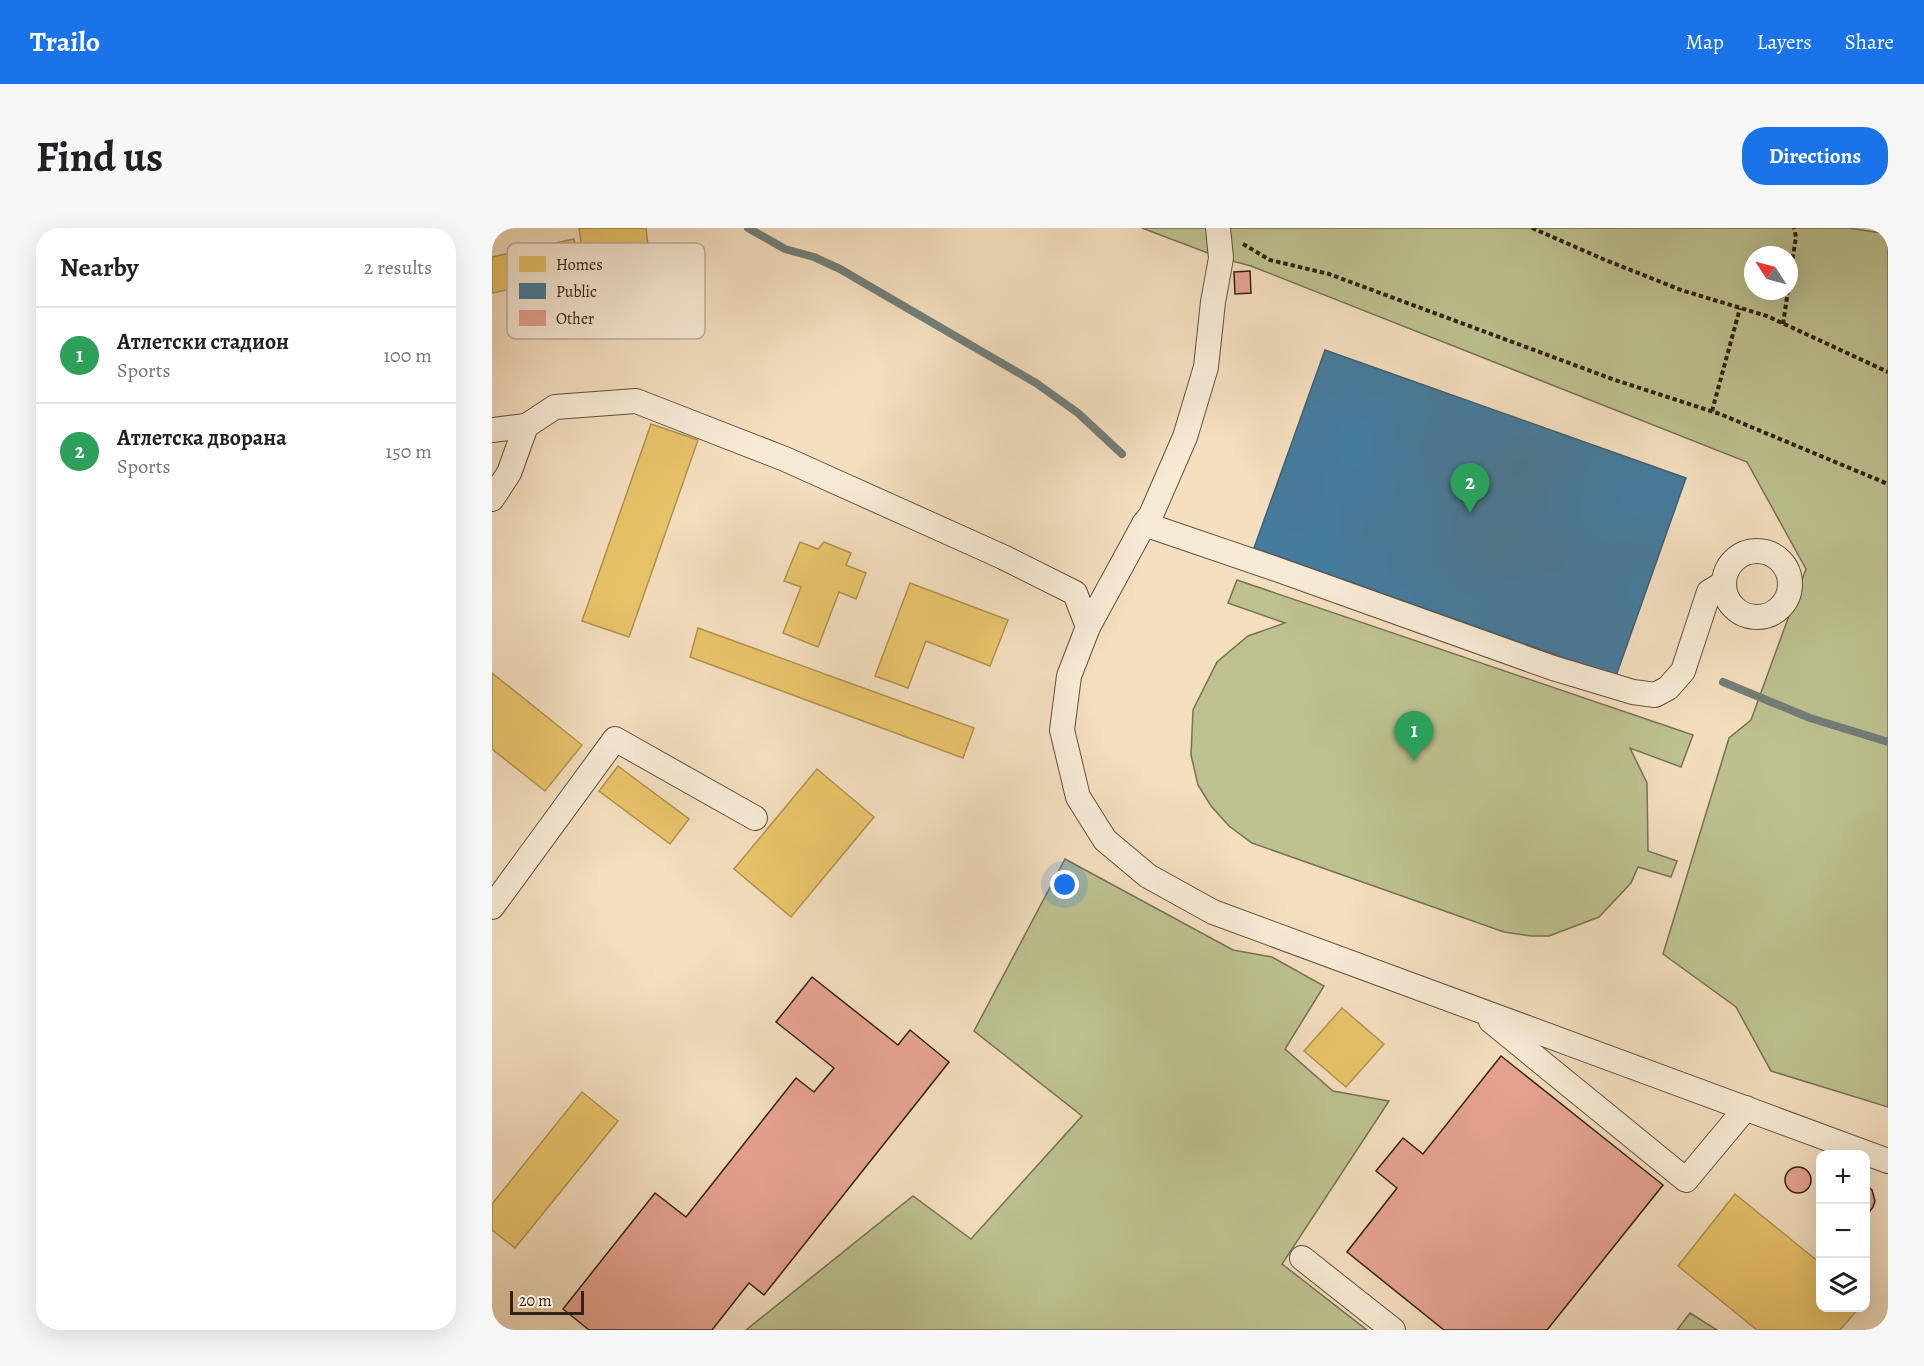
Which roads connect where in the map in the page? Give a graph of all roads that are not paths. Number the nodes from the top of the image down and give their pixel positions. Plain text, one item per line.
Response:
1 (1218, 228) edge
2 (526, 426) junction
3 (492, 430) edge
4 (492, 499) edge
5 (1144, 524) junction
6 (1724, 583) dead end
7 (1088, 627) junction
8 (755, 818) dead end
9 (492, 908) edge
10 (1475, 1009) junction
11 (1746, 1108) junction
12 (1888, 1161) edge
13 (1302, 1258) dead end
14 (1393, 1330) edge

1 - 5 lane
2 - 3 lane
2 - 4 lane
2 - 7 lane
5 - 6 lane
5 - 7 lane
7 - 10 lane
8 - 9 lane
10 - 11 lane
10 - 11 lane
11 - 12 lane
13 - 14 lane

